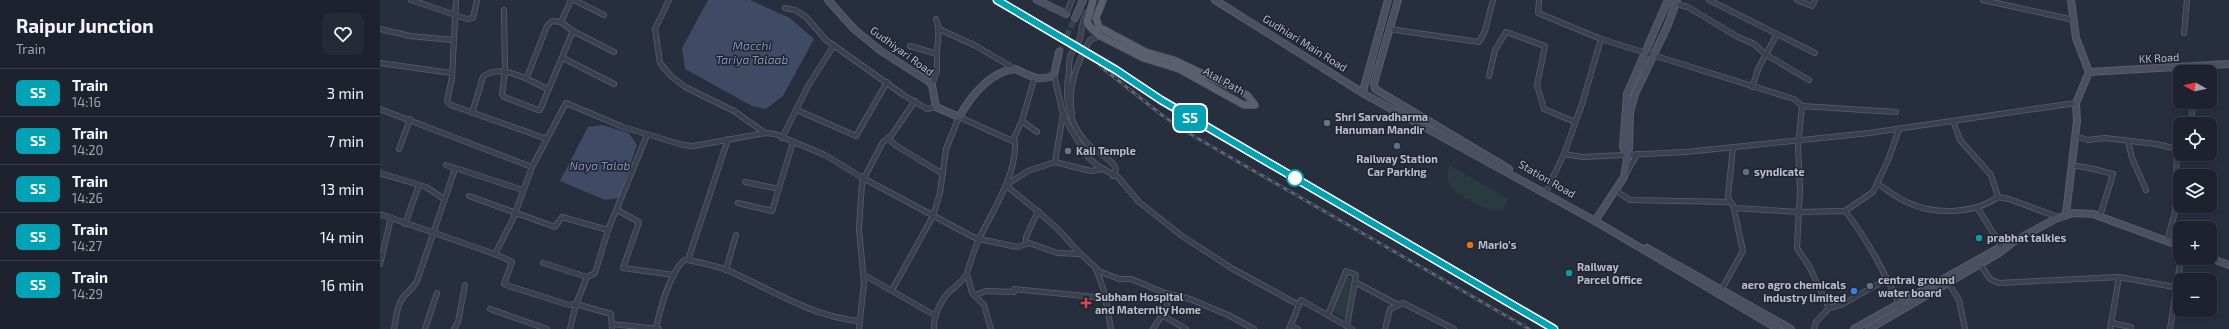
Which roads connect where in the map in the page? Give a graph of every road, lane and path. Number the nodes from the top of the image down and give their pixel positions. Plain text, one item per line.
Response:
1 (411, 0) edge
2 (456, 0) edge
3 (477, 0) edge
4 (571, 0) edge
5 (574, 0) edge
6 (669, 0) edge
7 (828, 0) edge
8 (1037, 0) edge
9 (1072, 0) edge
10 (1083, 0) edge
11 (1103, 0) edge
12 (1215, 0) edge
13 (1388, 0) edge
14 (1398, 0) edge
15 (1493, 0) edge
16 (1539, 0) edge
17 (1668, 0) edge
18 (1709, 0) edge
19 (1797, 0) edge
20 (1815, 0) edge
21 (1983, 0) edge
22 (2071, 0) edge
23 (2187, 0) edge
24 (1223, 2) edge
25 (1676, 2) edge
26 (1092, 3) edge
27 (785, 8) dead end
28 (504, 10) dead end
29 (1066, 14) joint
30 (454, 15) junction
31 (604, 15) dead end
32 (1076, 18) tunnel mouth
33 (936, 19) dead end
34 (2074, 20) junction
35 (561, 22) junction
36 (380, 29) edge
37 (939, 29) junction
38 (1390, 29) junction
39 (573, 31) junction
40 (2184, 33) dead end
41 (1777, 34) junction
42 (1100, 36) junction
43 (1601, 39) junction
44 (453, 40) junction
45 (834, 45) junction
46 (910, 46) dead end
47 (614, 52) dead end
48 (1059, 52) tunnel mouth
49 (1645, 52) junction
50 (1815, 53) dead end
51 (937, 54) junction
52 (1765, 54) junction
53 (1653, 56) junction
54 (563, 58) junction
55 (380, 63) edge
56 (2229, 64) edge
57 (2217, 66) edge
58 (1015, 69) junction
59 (2173, 70) edge
60 (505, 71) junction
61 (2089, 72) junction
62 (451, 73) junction
63 (1054, 75) junction
64 (1489, 76) dead end
65 (527, 77) junction
66 (1034, 79) junction
67 (1809, 80) dead end
68 (887, 82) junction
69 (614, 84) dead end
70 (932, 85) junction
71 (1752, 87) junction
72 (548, 89) junction
73 (1364, 92) junction
74 (915, 101) junction
75 (2076, 103) junction
76 (1802, 106) junction
77 (936, 107) junction
78 (380, 109) edge
79 (797, 110) junction
80 (1896, 112) dead end
81 (472, 113) junction
82 (1063, 114) junction
83 (959, 118) junction
84 (410, 119) junction
85 (1953, 121) junction
86 (1022, 122) junction
87 (1575, 122) junction
88 (1899, 129) junction
89 (1037, 132) dead end
90 (765, 133) junction
91 (647, 135) junction
92 (1080, 135) junction
93 (2075, 136) junction
94 (782, 138) junction
95 (888, 138) junction
96 (728, 139) junction
97 (1798, 139) junction
98 (547, 140) junction
99 (2128, 141) junction
100 (793, 142) junction
101 (1015, 142) junction
102 (1733, 147) junction
103 (2173, 148) edge
104 (399, 149) dead end
105 (1092, 149) junction
106 (1564, 154) junction
107 (1637, 154) junction
108 (1627, 155) junction
109 (1088, 157) junction
110 (2177, 161) edge
111 (1055, 162) junction
112 (446, 165) dead end
113 (532, 166) junction
114 (2071, 166) junction
115 (456, 168) junction
116 (1102, 169) junction
117 (380, 173) edge
118 (943, 174) junction
119 (1113, 176) junction
120 (1624, 177) junction
121 (863, 178) junction
122 (745, 182) dead end
123 (1878, 184) junction
124 (419, 185) junction
125 (1006, 185) junction
126 (779, 189) junction
127 (523, 190) junction
128 (2146, 190) dead end
129 (1616, 191) junction
130 (1546, 193) junction
131 (469, 196) dead end
132 (1998, 197) junction
133 (444, 199) junction
134 (1730, 202) junction
135 (738, 203) dead end
136 (1977, 207) junction
137 (1734, 208) junction
138 (617, 210) junction
139 (1038, 211) junction
140 (1845, 211) junction
141 (1799, 212) junction
142 (515, 213) junction
143 (380, 214) edge
144 (2066, 214) junction
145 (933, 216) junction
146 (2100, 216) junction
147 (391, 218) junction
148 (2058, 218) junction
149 (1596, 220) junction
150 (405, 224) junction
151 (608, 230) junction
152 (433, 233) junction
153 (736, 235) dead end
154 (979, 239) junction
155 (2167, 241) junction
156 (2173, 243) edge
157 (1026, 244) junction
158 (2003, 249) junction
159 (495, 254) junction
160 (1081, 254) junction
161 (688, 260) junction
162 (2217, 261) edge
163 (1979, 262) junction
164 (543, 263) dead end
165 (380, 264) edge
166 (2229, 265) edge
167 (726, 270) junction
168 (1096, 270) junction
169 (967, 274) junction
170 (674, 275) junction
171 (864, 275) junction
172 (587, 277) junction
173 (2120, 277) junction
174 (1887, 279) junction
175 (1947, 281) junction
176 (1355, 282) junction
177 (465, 285) dead end
178 (2173, 287) edge
179 (892, 290) junction
180 (1720, 292) junction
181 (437, 293) dead end
182 (975, 295) junction
183 (1105, 298) junction
184 (576, 304) junction
185 (1167, 304) dead end
186 (1899, 304) junction
187 (1299, 305) junction
188 (1398, 305) junction
189 (1829, 308) junction
190 (490, 309) dead end
191 (1902, 310) junction
192 (2173, 314) edge
193 (1162, 315) junction
194 (1328, 315) junction
195 (936, 316) junction
196 (860, 321) junction
197 (2111, 323) junction
198 (612, 327) edge
199 (1290, 327) edge
200 (2131, 327) dead end
201 (658, 328) edge
202 (1349, 328) edge
203 (394, 329) edge
204 (425, 329) edge
205 (454, 329) edge
206 (547, 329) edge
207 (570, 329) edge
208 (859, 329) edge
209 (934, 329) edge
210 (992, 329) edge
211 (1111, 329) edge
212 (1153, 329) edge
213 (1186, 329) edge
214 (1254, 329) edge
215 (1298, 329) edge
216 (1385, 329) edge
217 (1454, 329) edge
218 (1778, 329) edge
219 (1790, 329) edge
220 (1814, 329) edge
221 (1854, 329) edge
222 (1870, 329) edge
223 (1965, 329) edge
224 (2110, 329) edge
225 (2170, 329) edge

1 - 30 street
2 - 30 street
3 - 30 street
4 - 35 street
5 - 31 street
6 - 90 street
7 - 70 street, Gudhiyari Road
8 - 29 street
9 - 29 street
10 - 32 street
11 - 42 main road, Atal Path
12 - 24 street, Gudhiari Main Road
13 - 73 street
14 - 38 street, Station Road
15 - 38 street
16 - 43 street
17 - 49 street
18 - 41 street
19 - 20 street
21 - 34 street
22 - 34 street
23 - 40 street
24 - 73 street, Gudhiari Main Road
25 - 52 street
25 - 53 street
26 - 42 main road, Atal Path
26 - 92 street
27 - 45 street
28 - 60 street
30 - 44 street
33 - 37 street
34 - 61 street
35 - 39 street
35 - 65 street
36 - 44 street
37 - 51 street
37 - 58 street
38 - 130 street, Station Road
39 - 47 street
39 - 54 street
41 - 50 street
41 - 52 street
42 - 92 street
43 - 49 street
43 - 87 street
44 - 62 street
45 - 68 street
45 - 79 street
46 - 51 street
48 - 63 street
49 - 53 street
49 - 108 street
51 - 70 street
52 - 67 street
52 - 71 street
53 - 71 street
53 - 108 street
54 - 69 street
54 - 72 street
55 - 62 street
56 - 57 street, KK Road
58 - 66 street
58 - 83 street
59 - 61 street, KK Road
60 - 65 street
60 - 72 street
60 - 81 street
61 - 75 street
62 - 81 street
63 - 66 street
63 - 82 street
64 - 87 street
65 - 72 street
66 - 86 street
68 - 74 street
68 - 79 street
70 - 77 street, Gudhiyari Road
71 - 76 street
73 - 130 street, Gudhiari Main Road
74 - 77 street
74 - 95 street
75 - 85 street
75 - 93 street
76 - 80 street
76 - 97 street
77 - 83 street
78 - 84 street
79 - 94 street
81 - 98 street
82 - 109 street
82 - 111 street
83 - 101 street
83 - 118 street
84 - 104 street
84 - 113 street
85 - 88 street
85 - 132 street
86 - 89 street
86 - 101 street
87 - 106 street
88 - 97 street
88 - 123 street
90 - 94 street
90 - 96 street
91 - 96 street
91 - 98 street
91 - 138 street
92 - 105 street
93 - 99 street
93 - 114 street
94 - 100 street
95 - 118 street
95 - 121 street
96 - 161 street
97 - 102 street
97 - 141 street
98 - 113 street
99 - 103 street
99 - 128 street
100 - 121 street
100 - 126 street
101 - 125 street
102 - 107 street
102 - 134 street
105 - 109 street
105 - 119 street
106 - 108 street
106 - 130 street
107 - 108 street
107 - 120 street
108 - 120 street
109 - 116 street
110 - 155 street
111 - 116 street
111 - 125 street
112 - 115 street
113 - 127 street
114 - 144 street
114 - 146 street
115 - 127 street
115 - 133 street
116 - 119 street
117 - 124 street
118 - 145 street
119 - 187 street
120 - 129 street
121 - 145 street
121 - 171 street
122 - 126 street
123 - 136 street
123 - 140 street
124 - 133 street
124 - 150 street
125 - 139 street
125 - 154 street
126 - 135 street
127 - 142 street
129 - 134 street
129 - 149 street
130 - 149 street
131 - 142 street
132 - 136 street
132 - 148 street
133 - 152 street
134 - 137 street
136 - 158 street
137 - 141 street
137 - 180 street
138 - 151 street
138 - 170 street
139 - 157 street
139 - 160 street
140 - 141 street
140 - 174 street
141 - 189 street
142 - 151 street
142 - 159 street
143 - 147 street
144 - 146 street
144 - 148 street
145 - 154 street
145 - 179 street
146 - 155 street
147 - 150 street
147 - 165 street
148 - 158 street
149 - 180 street
150 - 152 street
151 - 172 street
152 - 159 street
152 - 203 street
153 - 167 street
154 - 157 street
154 - 169 street
155 - 156 street
157 - 160 street
158 - 163 street
159 - 184 street
160 - 168 street
161 - 167 street
161 - 170 street
162 - 166 street
163 - 173 street
163 - 175 street
164 - 172 street
167 - 196 street
168 - 183 street
168 - 214 street
169 - 182 street
169 - 195 street
170 - 201 street
171 - 179 street
171 - 196 street
172 - 184 street
173 - 178 street
173 - 197 street
174 - 186 street
174 - 189 street
175 - 186 street
175 - 191 street
175 - 223 street
176 - 188 street
176 - 194 street
176 - 202 street
177 - 205 street
179 - 195 street
180 - 218 street
180 - 219 street
181 - 204 street
182 - 183 street
182 - 210 street
183 - 211 street
184 - 198 street
184 - 207 street
185 - 193 street
186 - 191 street
186 - 221 street
187 - 194 street
187 - 199 street
188 - 216 street
188 - 217 street
189 - 220 street
190 - 206 street
191 - 222 street
192 - 225 street
193 - 212 street
193 - 213 street
194 - 202 street
195 - 209 street
196 - 208 street
197 - 200 street
197 - 224 street
198 - 201 street
199 - 215 street

